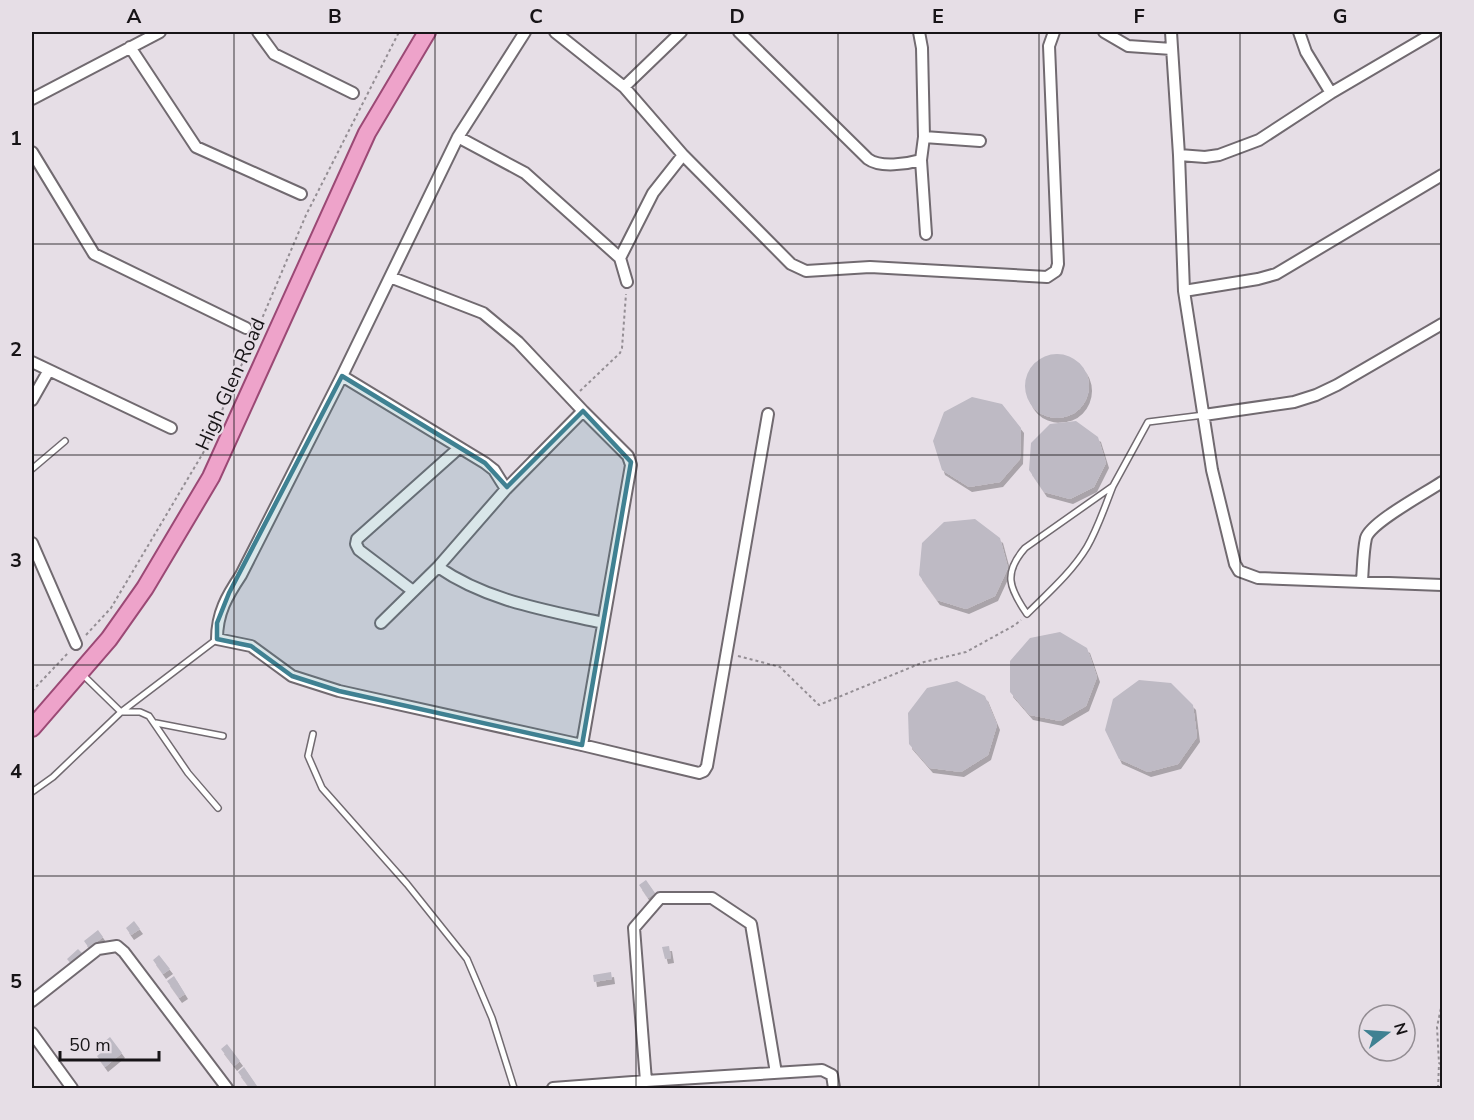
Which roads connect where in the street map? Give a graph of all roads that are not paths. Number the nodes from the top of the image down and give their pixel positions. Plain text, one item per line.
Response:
1 (160, 32) edge
2 (258, 32) edge
3 (427, 32) edge
4 (525, 32) edge
5 (555, 32) edge
6 (681, 32) edge
7 (739, 32) edge
8 (919, 32) edge
9 (1054, 32) edge
10 (1104, 32) edge
11 (1171, 32) edge
12 (1299, 32) edge
13 (1435, 32) edge
14 (130, 47) junction
15 (1172, 49) junction
16 (624, 87) junction
17 (353, 93) dead end
18 (1331, 93) junction
19 (32, 99) edge
20 (458, 137) junction
21 (924, 138) junction
22 (980, 141) dead end
23 (32, 152) edge
24 (683, 155) junction
25 (1179, 155) junction
26 (921, 160) junction
27 (1443, 175) edge
28 (301, 194) dead end
29 (926, 234) dead end
30 (620, 258) junction
31 (390, 277) junction
32 (627, 282) road end
33 (1184, 291) junction
34 (1443, 324) edge
35 (246, 328) dead end
36 (32, 362) edge
37 (49, 370) junction
38 (342, 376) junction
39 (32, 400) edge
40 (583, 411) junction
41 (768, 414) dead end
42 (1204, 415) junction
43 (171, 428) dead end
44 (65, 441) dead end
45 (459, 448) junction
46 (32, 469) edge
47 (1443, 482) edge
48 (1113, 486) junction
49 (506, 489) junction
50 (32, 543) edge
51 (438, 567) junction
52 (1362, 581) junction
53 (1443, 585) edge
54 (413, 591) junction
55 (381, 623) dead end
56 (603, 623) junction
57 (217, 639) junction
58 (76, 644) road end
59 (80, 672) junction
60 (121, 712) junction
61 (156, 723) junction
62 (32, 728) edge
63 (313, 734) dead end
64 (223, 735) dead end
65 (582, 745) junction
66 (32, 792) edge
67 (218, 808) dead end
68 (32, 1001) edge
69 (32, 1033) edge
70 (776, 1073) junction
71 (646, 1080) junction
72 (72, 1089) edge
73 (227, 1089) edge
74 (513, 1089) edge
75 (553, 1089) edge
76 (834, 1089) edge

1 - 14 street
2 - 17 street
3 - 59 main road, High Glen Road
4 - 20 street
5 - 16 street
6 - 16 street
7 - 26 street
8 - 21 street
9 - 24 street
10 - 15 street
11 - 15 street
12 - 18 street
13 - 18 street
14 - 19 street
14 - 28 street
15 - 25 street
16 - 24 street
18 - 25 street
20 - 30 street
20 - 31 street
21 - 22 street
21 - 26 street
23 - 35 street
24 - 30 street
25 - 33 street
26 - 29 street
27 - 33 street
30 - 32 street
31 - 38 street
31 - 40 street
33 - 42 street
34 - 42 street
36 - 37 street
37 - 39 street
37 - 43 street
38 - 45 street
38 - 57 street
40 - 49 street
40 - 56 street
41 - 65 street
42 - 48 lane
42 - 52 street
44 - 46 lane
45 - 49 street
45 - 54 street
47 - 52 street
48 - 48 lane
49 - 51 street
50 - 58 street
51 - 54 street
51 - 56 street
52 - 53 street
54 - 55 street
56 - 65 street
57 - 60 lane
57 - 65 street
59 - 60 lane
59 - 62 main road, High Glen Road
60 - 61 lane
60 - 66 lane
61 - 64 lane
61 - 67 lane
63 - 74 lane
68 - 73 street
69 - 72 street
70 - 71 street
70 - 71 street
70 - 76 street
71 - 75 street

